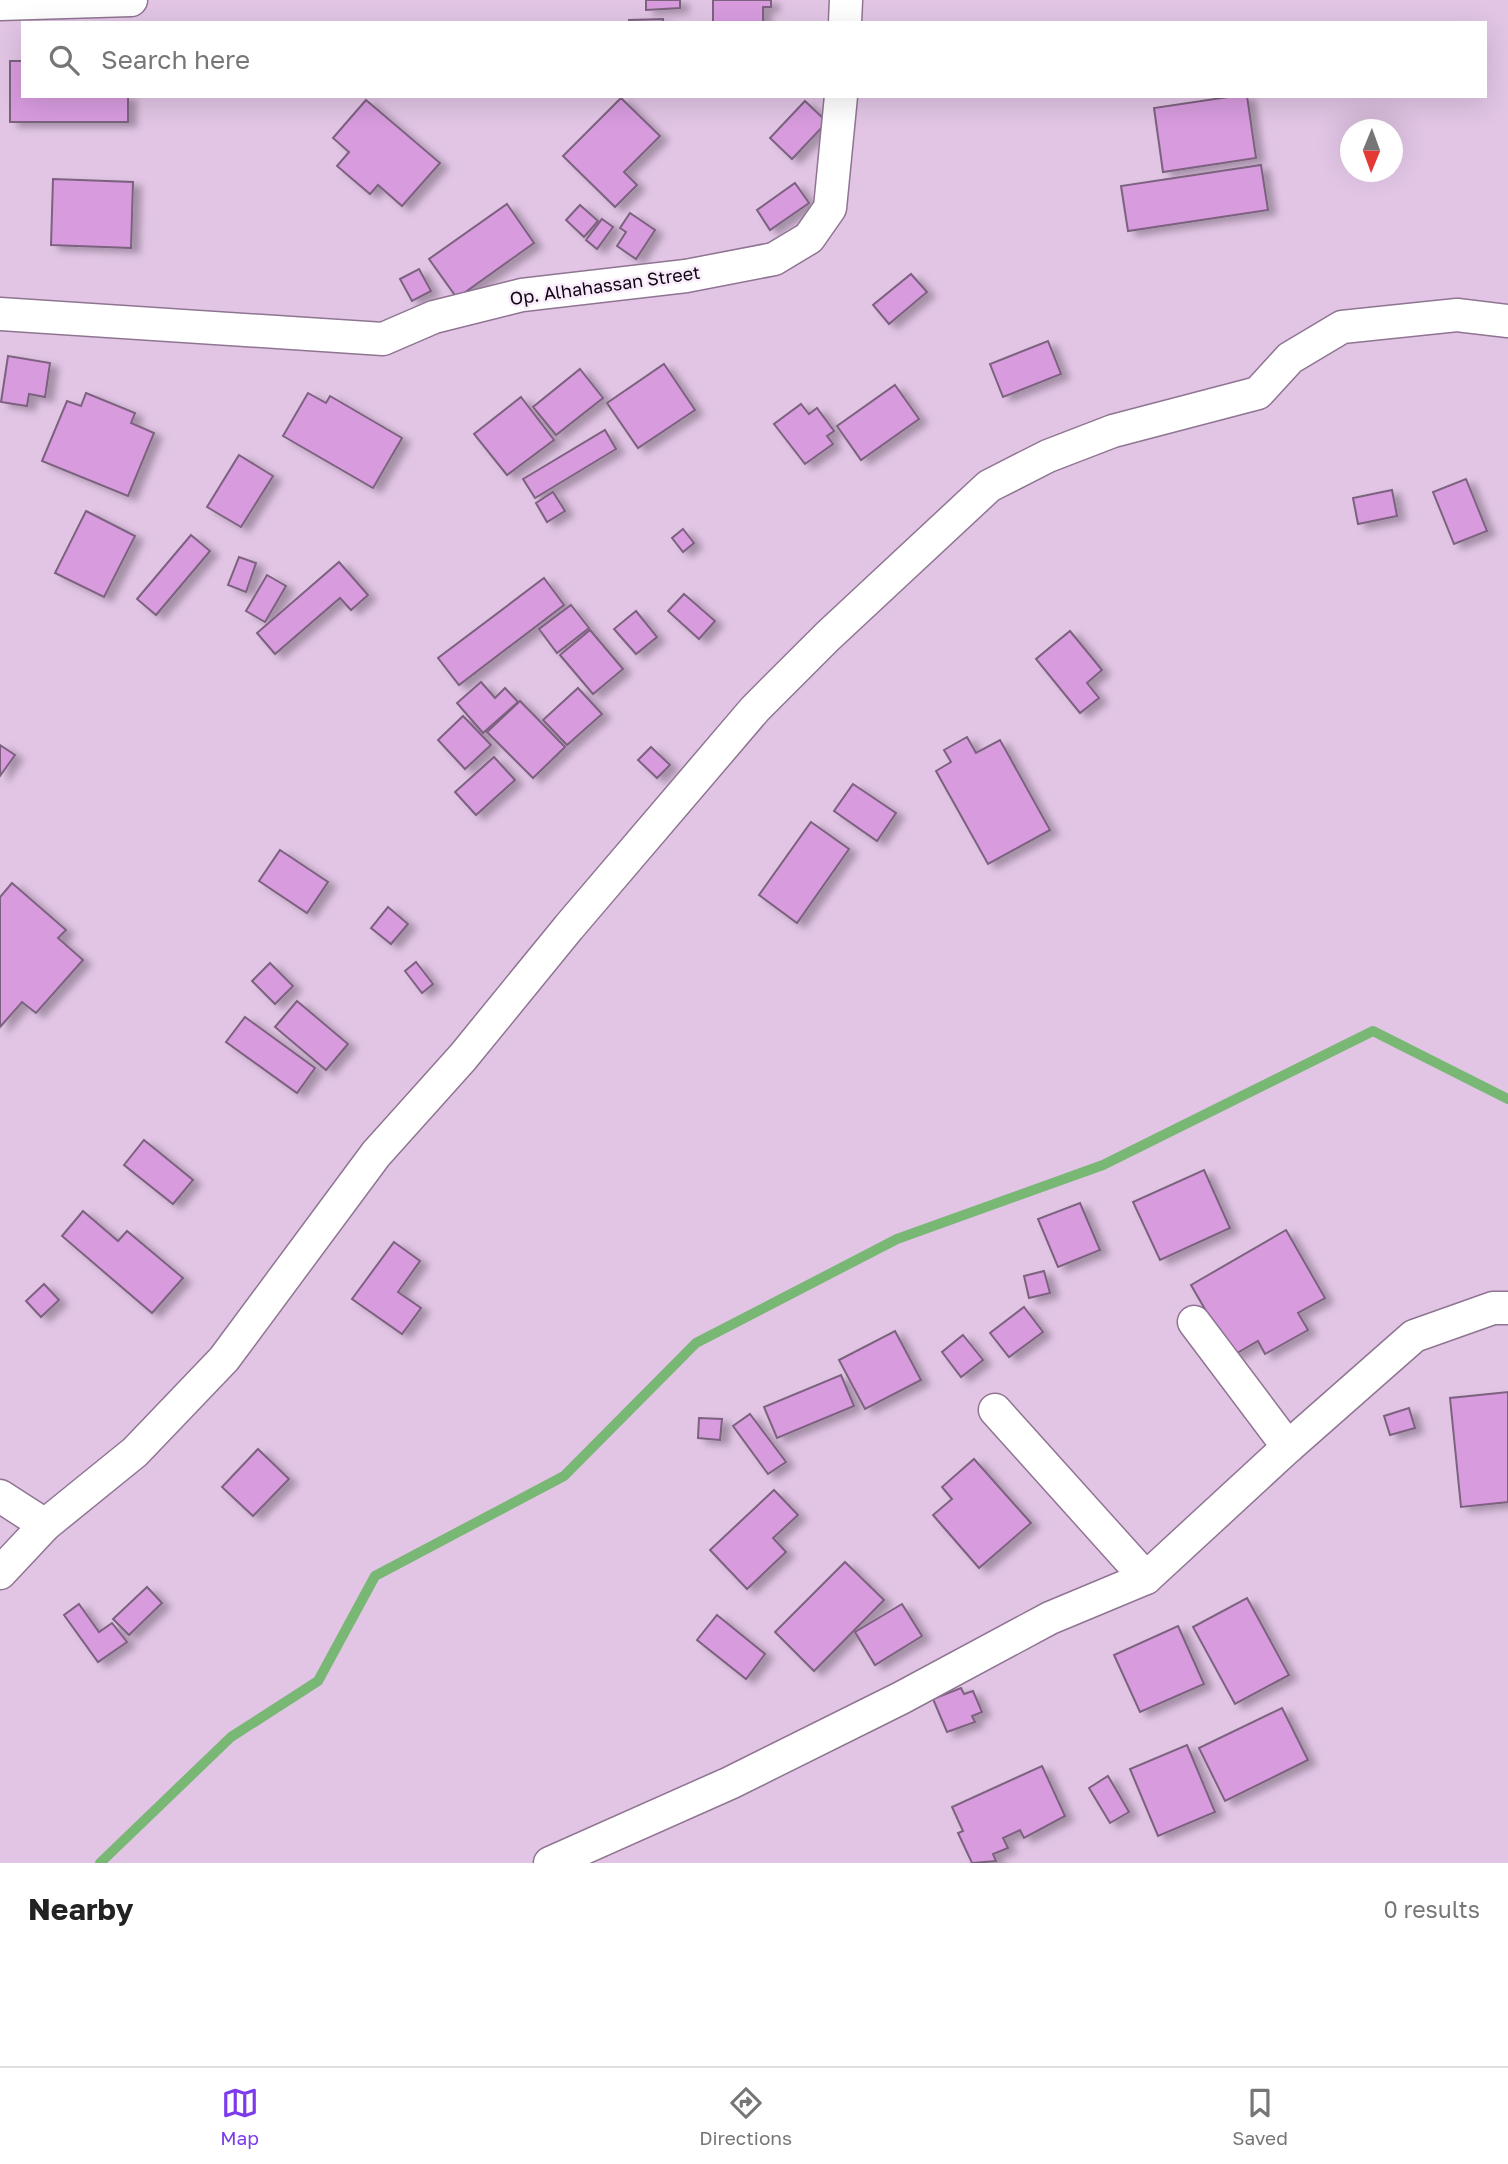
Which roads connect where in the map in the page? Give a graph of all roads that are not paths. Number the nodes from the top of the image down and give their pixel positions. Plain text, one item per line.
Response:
1 (131, 0) edge
2 (846, 0) edge
3 (0, 4) edge
4 (845, 21) edge
5 (841, 98) edge
6 (0, 314) edge
7 (1508, 321) edge
8 (1508, 1308) edge
9 (1194, 1322) dead end
10 (995, 1410) dead end
11 (1288, 1447) junction
12 (0, 1496) edge
13 (45, 1525) junction
14 (0, 1573) edge
15 (1146, 1578) junction
16 (550, 1863) edge

1 - 3 street
2 - 4 street
5 - 6 street, Op. Alhahassan Street
7 - 13 street
8 - 11 street
9 - 11 street
10 - 15 street
11 - 15 street
12 - 13 street
13 - 14 street
15 - 16 street

